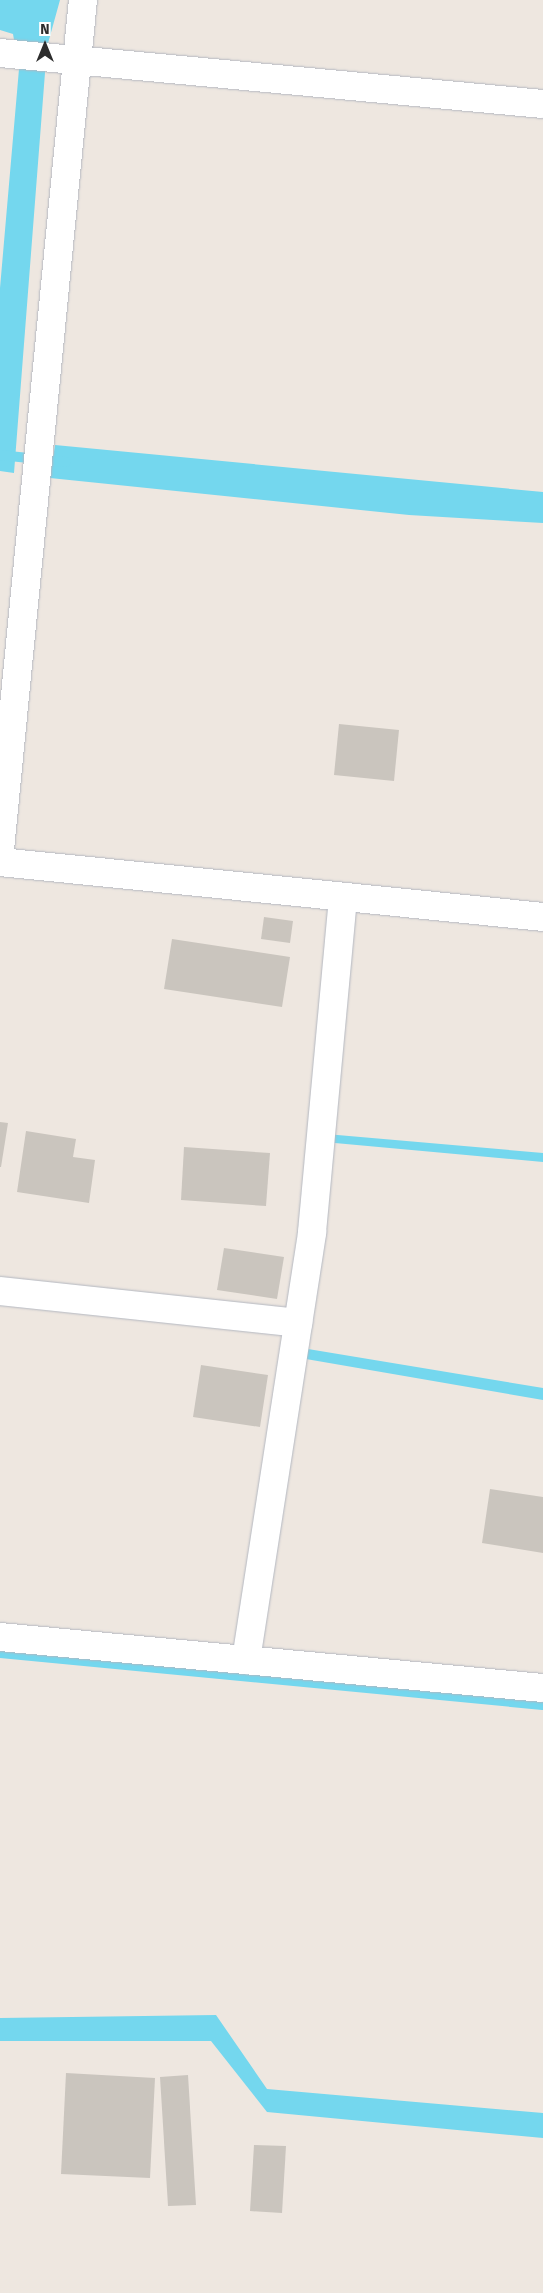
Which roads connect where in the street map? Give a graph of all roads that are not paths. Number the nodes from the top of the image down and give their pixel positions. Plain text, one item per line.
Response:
1 (83, 0) edge
2 (7, 53) edge
3 (77, 60) junction
4 (543, 104) edge
5 (0, 849) edge
6 (0, 862) edge
7 (342, 897) junction
8 (543, 917) edge
9 (0, 1291) edge
10 (298, 1323) junction
11 (0, 1636) edge
12 (246, 1660) junction
13 (543, 1688) edge

1 - 3 street
2 - 3 street
3 - 4 street
3 - 5 street
6 - 7 street
7 - 8 street
7 - 10 street
9 - 10 street
10 - 12 street
11 - 12 street
12 - 13 street

